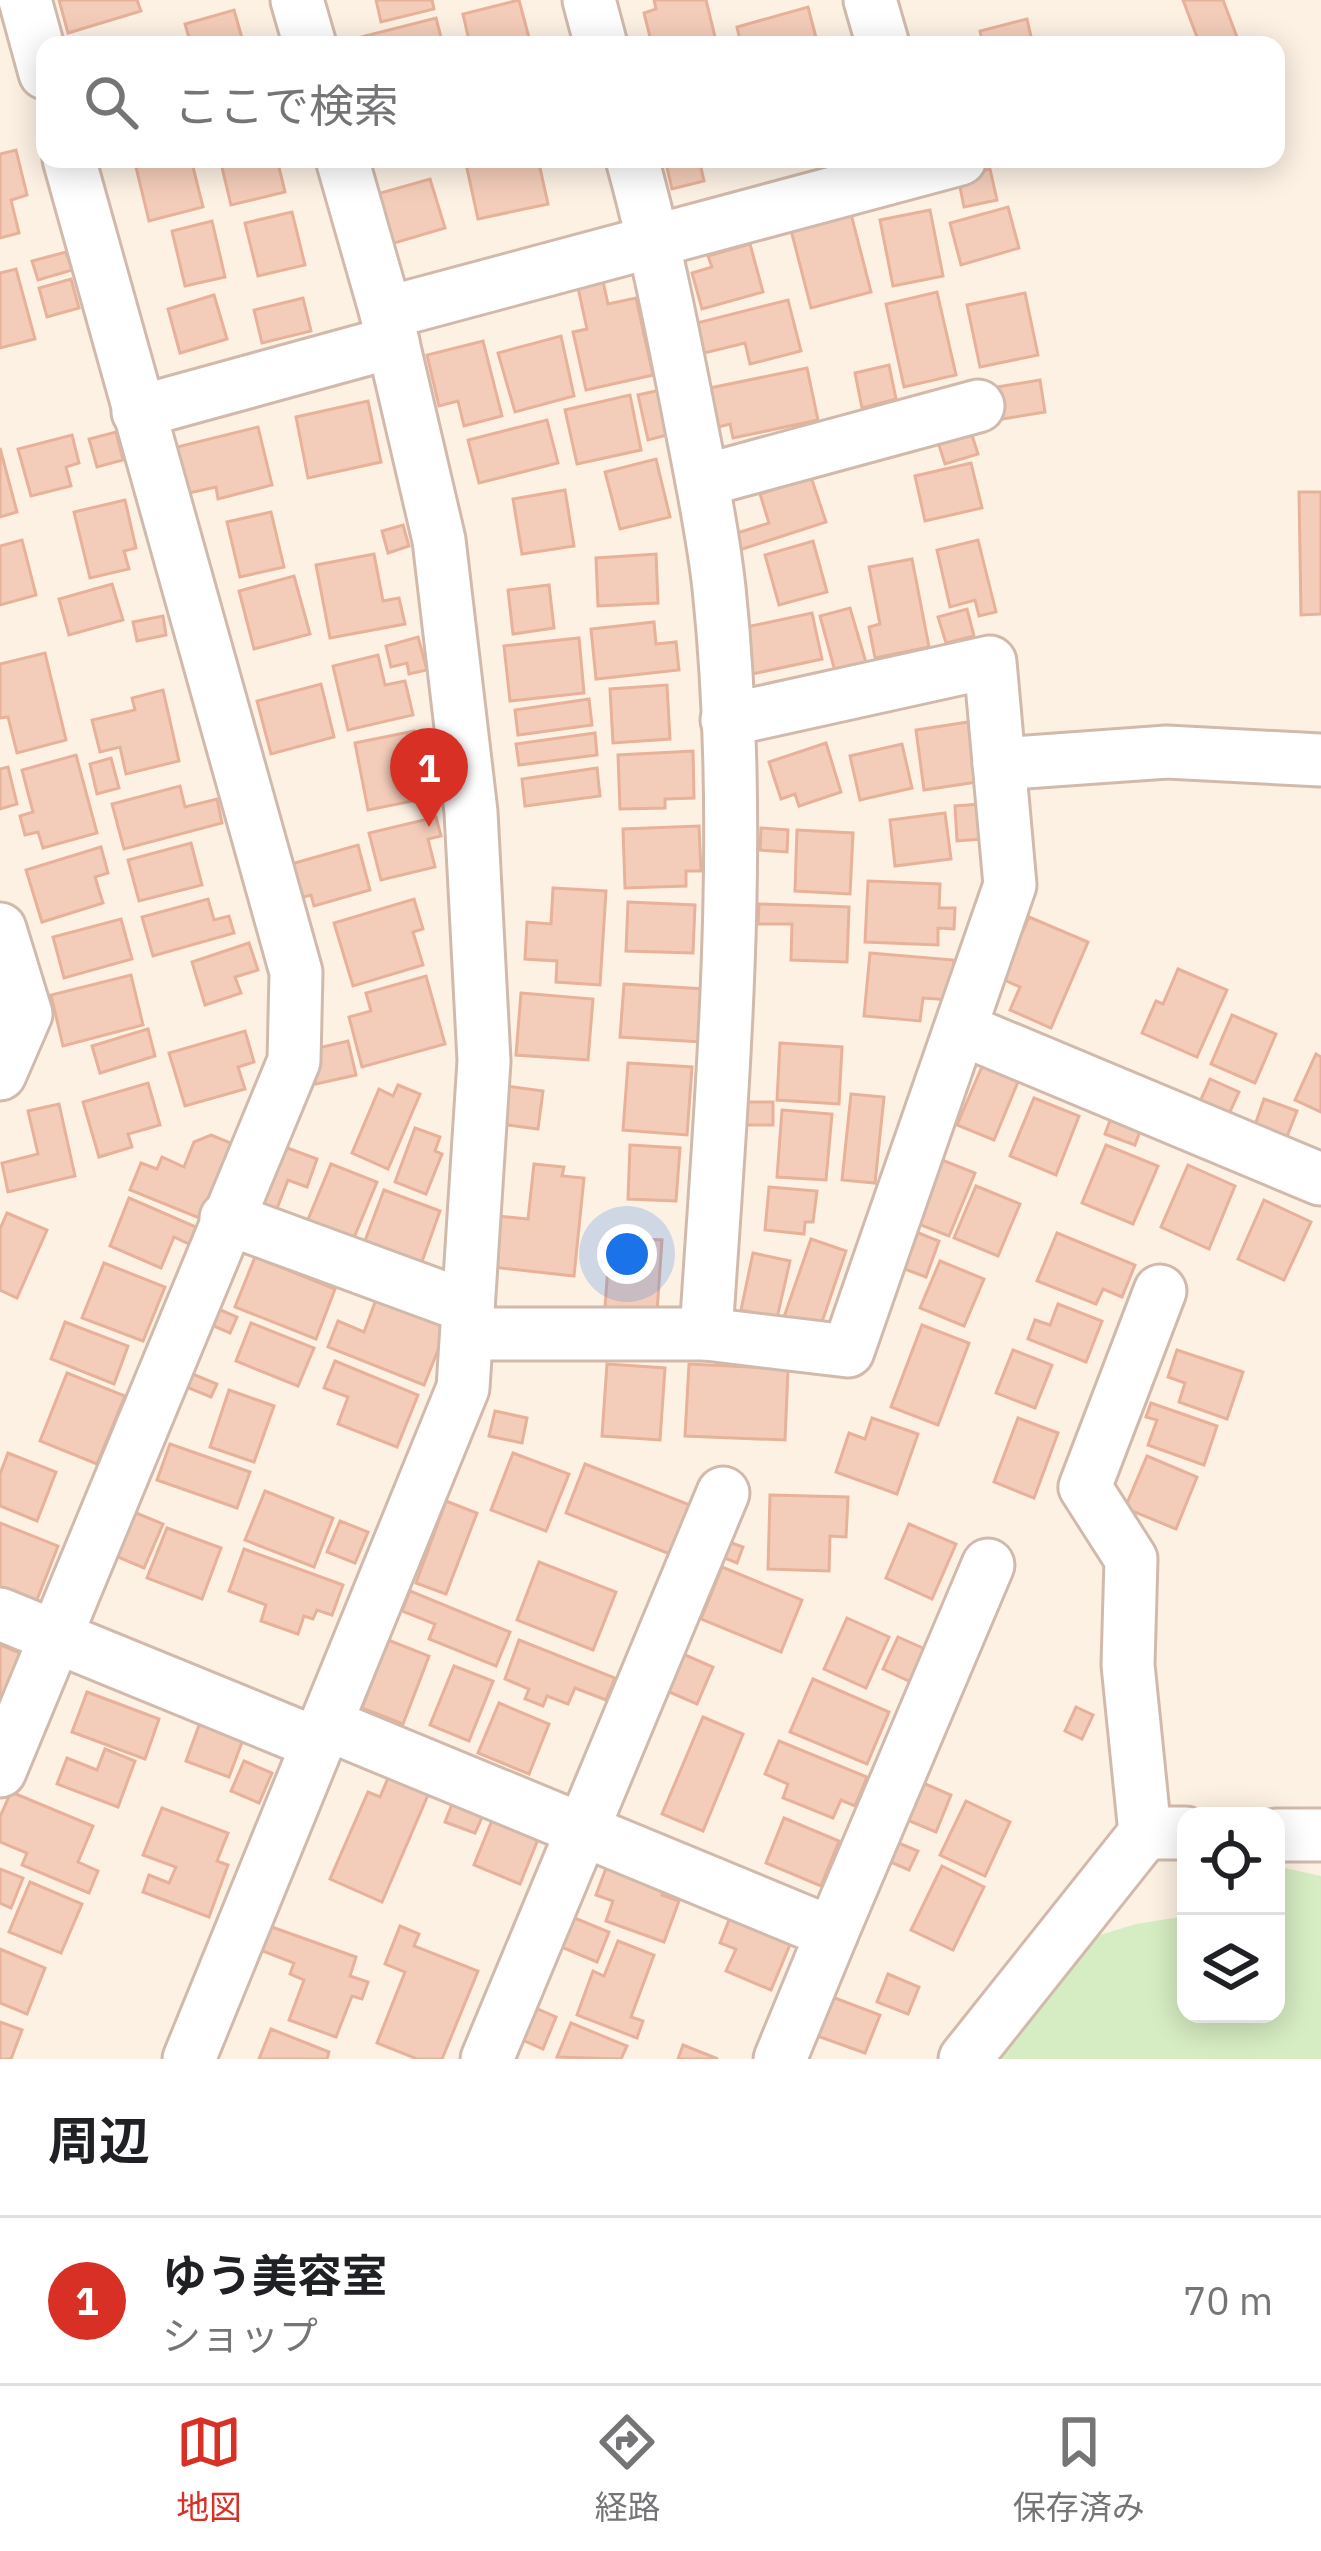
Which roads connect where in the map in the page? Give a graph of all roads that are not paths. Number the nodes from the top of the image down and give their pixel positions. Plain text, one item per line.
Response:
1 (25, 0) edge
2 (297, 0) edge
3 (589, 0) edge
4 (871, 0) edge
5 (307, 36) edge
6 (599, 36) edge
7 (881, 36) edge
8 (36, 40) edge
9 (70, 168) edge
10 (345, 168) edge
11 (634, 168) edge
12 (911, 168) edge
13 (654, 240) junction
14 (389, 328) junction
15 (977, 406) dead end
16 (138, 412) junction
17 (702, 481) junction
18 (727, 720) junction
19 (1321, 760) edge
20 (999, 764) junction
21 (0, 928) edge
22 (961, 1029) junction
23 (0, 1074) edge
24 (1320, 1179) edge
25 (226, 1218) junction
26 (1160, 1291) dead end
27 (468, 1320) junction
28 (706, 1334) junction
29 (723, 1493) dead end
30 (988, 1565) dead end
31 (0, 1614) edge
32 (54, 1637) junction
33 (322, 1734) junction
34 (0, 1771) edge
35 (582, 1829) junction
36 (1166, 1833) edge
37 (1285, 1834) edge
38 (1321, 1835) edge
39 (832, 1933) junction
40 (189, 2059) edge
41 (487, 2059) edge
42 (780, 2059) edge
43 (965, 2059) edge

1 - 8 street
2 - 5 street
3 - 6 street
4 - 7 street
9 - 16 street
10 - 14 street
11 - 13 street
12 - 13 street
13 - 14 street
13 - 17 street
14 - 16 street
14 - 27 street
15 - 17 street
16 - 25 street
17 - 18 street
18 - 20 street
18 - 28 street
19 - 20 street
20 - 22 street
21 - 23 street
22 - 24 street
22 - 28 street
25 - 27 street
25 - 32 street
26 - 36 street
27 - 28 street
27 - 33 street
29 - 35 street
30 - 39 street
31 - 32 street
32 - 33 street
32 - 34 street
33 - 35 street
33 - 40 street
35 - 39 street
35 - 41 street
36 - 43 street
37 - 38 street
39 - 42 street

